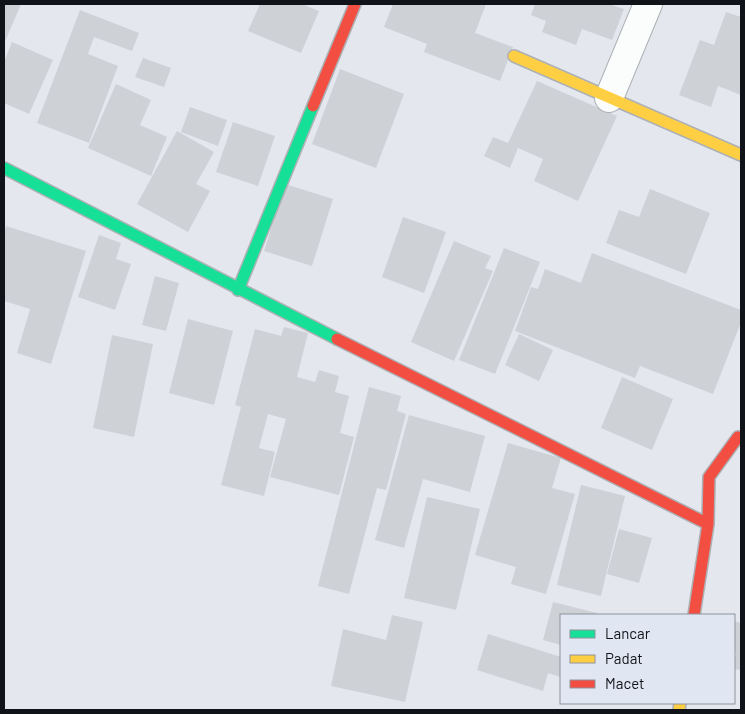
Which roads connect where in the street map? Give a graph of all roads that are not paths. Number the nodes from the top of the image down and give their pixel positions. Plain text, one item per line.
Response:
1 (355, 4) edge
2 (648, 4) edge
3 (514, 56) dead end
4 (609, 98) junction
5 (741, 155) edge
6 (4, 168) edge
7 (238, 290) junction
8 (740, 432) edge
9 (708, 524) junction
10 (694, 614) edge

1 - 7 street
2 - 4 street
3 - 4 street
4 - 5 street
6 - 7 street
7 - 9 street
8 - 9 street
9 - 10 street

